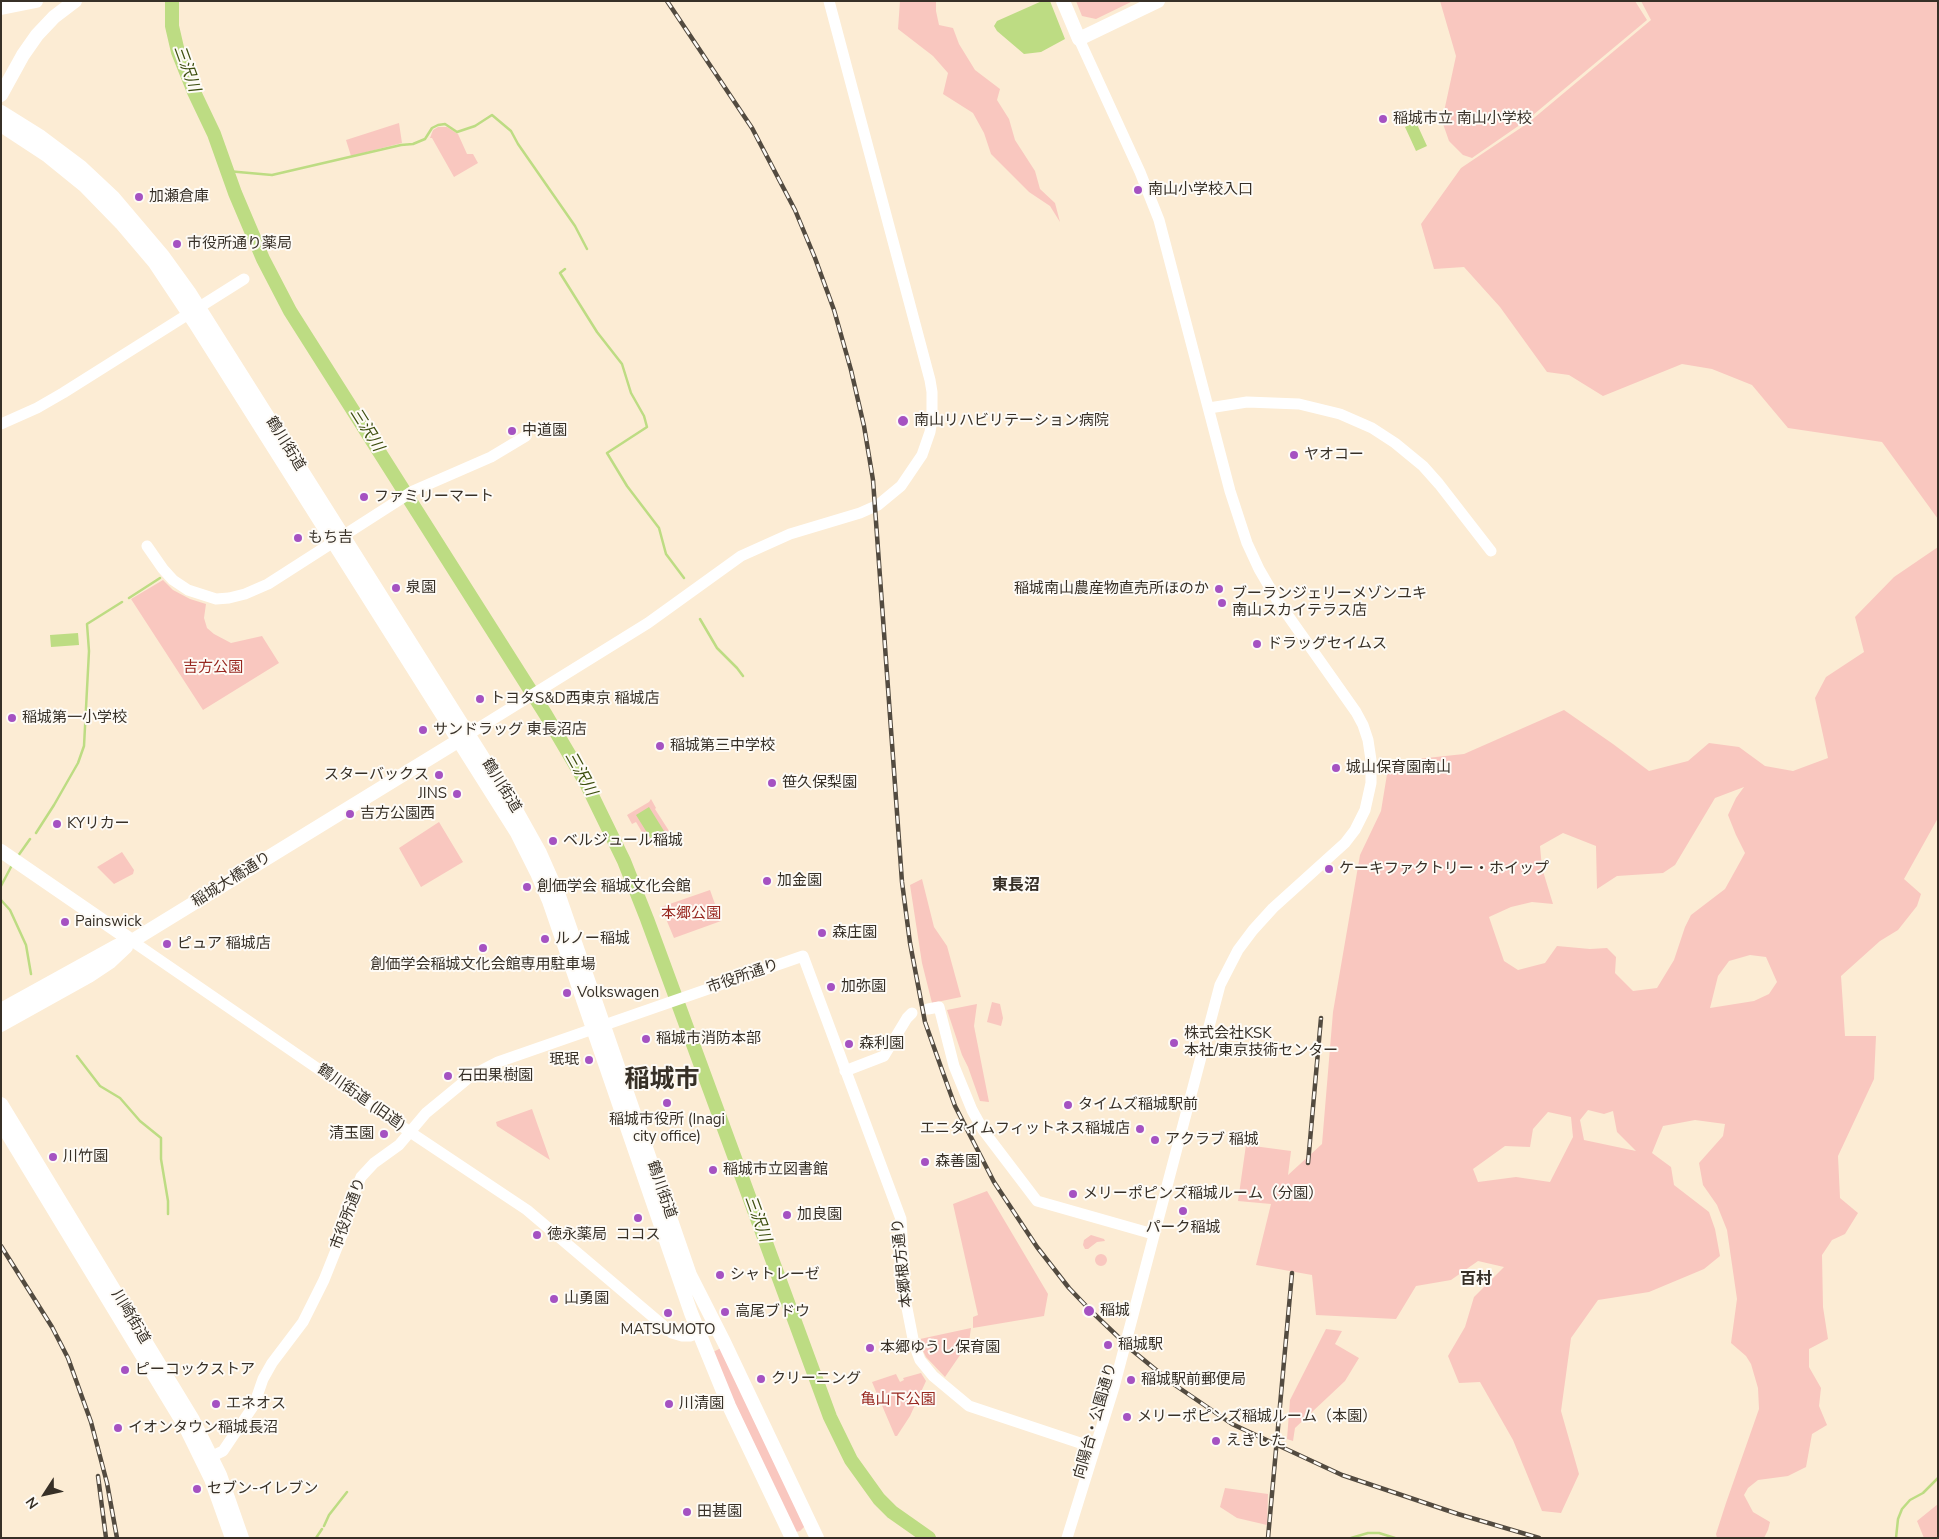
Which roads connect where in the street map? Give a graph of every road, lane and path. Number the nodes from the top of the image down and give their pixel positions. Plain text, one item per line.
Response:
1 (36, 1) edge
2 (829, 1) edge
3 (1063, 1) edge
4 (1158, 1) edge
5 (64, 4) edge
6 (1, 8) edge
7 (1079, 39) junction
8 (1, 95) edge
9 (1, 112) edge
10 (1, 125) edge
11 (244, 279) dead end
12 (194, 310) junction
13 (1209, 408) junction
14 (1, 424) edge
15 (526, 436) dead end
16 (338, 539) junction
17 (147, 546) dead end
18 (1491, 551) dead end
19 (464, 737) junction
20 (1, 851) edge
21 (132, 941) junction
22 (111, 949) junction
23 (803, 956) joint
24 (1, 1003) edge
25 (928, 1009) dead end
26 (1, 1010) edge
27 (912, 1013) dead end
28 (1, 1017) edge
29 (1, 1024) edge
30 (598, 1027) junction
31 (845, 1071) junction
32 (1, 1104) edge
33 (628, 1111) junction
34 (1, 1123) edge
35 (410, 1132) junction
36 (1153, 1234) junction
37 (716, 1326) junction
38 (699, 1333) junction
39 (1116, 1368) junction
40 (1089, 1446) junction
41 (207, 1458) junction
42 (807, 1515) junction
43 (791, 1535) edge
44 (232, 1538) edge
45 (242, 1538) edge
46 (817, 1538) edge
47 (1060, 1538) edge
48 (1067, 1538) edge

1 - 6 main road
2 - 19 street
3 - 7 main road
4 - 7 main road
5 - 8 main road
7 - 13 street, 向陽台・公園通り
9 - 12 main road, 鶴川街道
10 - 12 main road, 鶴川街道
11 - 12 street
12 - 14 street
12 - 16 main road, 鶴川街道
13 - 18 street
13 - 36 street, 向陽台・公園通り
15 - 16 street
16 - 17 street
16 - 19 main road, 鶴川街道
19 - 21 main road, 稲城大橋通り
19 - 30 main road, 鶴川街道
20 - 21 main road, 鶴川街道 (旧道)
21 - 22 main road, 稲城大橋通り
21 - 28 main road
21 - 29 main road
21 - 35 street, 鶴川街道 (旧道)
22 - 24 main road
22 - 26 main road, 稲城大橋通り
23 - 30 street, 市役所通り
23 - 31 street, 本郷根方通り
25 - 36 street
27 - 31 street
30 - 33 main road, 鶴川街道
30 - 35 street, 市役所通り
31 - 40 street, 本郷根方通り
32 - 41 main road, 川崎街道
33 - 37 main road, 鶴川街道
33 - 38 main road, 鶴川街道
34 - 41 main road, 川崎街道
35 - 38 street, 鶴川街道 (旧道)
35 - 41 street, 市役所通り
36 - 39 street, 向陽台・公園通り
37 - 38 street, 鶴川街道 (旧道)
37 - 42 main road, 鶴川街道
38 - 43 main road, 鶴川街道
39 - 40 street, 向陽台・公園通り
39 - 48 street, 向陽台・公園通り
40 - 47 street, 向陽台・公園通り
41 - 44 main road, 川崎街道
41 - 45 main road, 川崎街道
42 - 43 main road
42 - 46 main road, 鶴川街道

